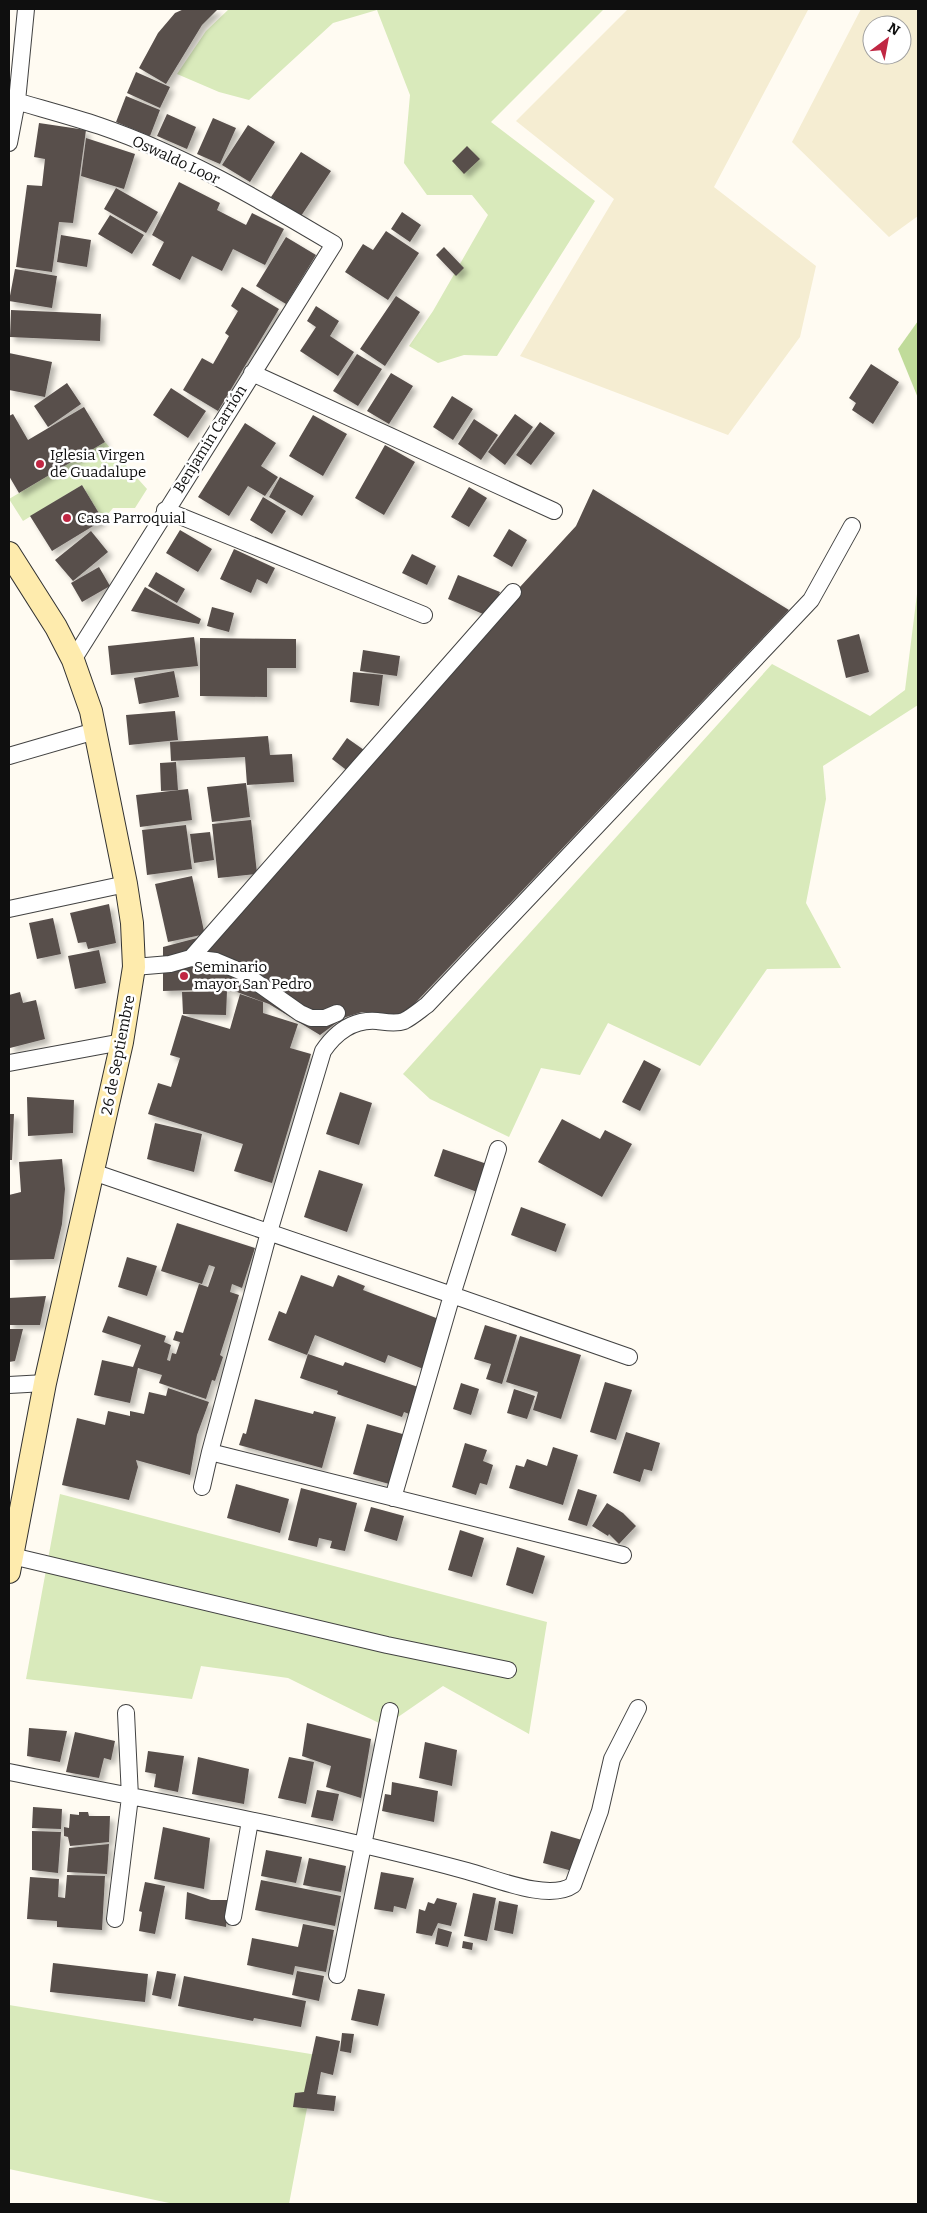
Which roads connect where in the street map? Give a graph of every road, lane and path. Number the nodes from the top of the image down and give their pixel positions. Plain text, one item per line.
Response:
1 (26, 9) edge
2 (13, 100) edge
3 (9, 143) edge
4 (334, 244) joint
5 (252, 374) junction
6 (165, 510) junction
7 (554, 510) dead end
8 (852, 526) dead end
9 (9, 553) edge
10 (512, 592) dead end
11 (424, 615) dead end
12 (73, 660) junction
13 (95, 731) junction
14 (9, 756) edge
15 (126, 884) junction
16 (9, 909) edge
17 (190, 958) junction
18 (134, 967) junction
19 (337, 1013) dead end
20 (122, 1042) junction
21 (9, 1063) edge
22 (498, 1149) dead end
23 (93, 1172) junction
24 (269, 1232) junction
25 (452, 1295) junction
26 (629, 1357) dead end
27 (45, 1383) junction
28 (9, 1385) edge
29 (210, 1452) junction
30 (202, 1487) dead end
31 (393, 1498) junction
32 (622, 1555) dead end
33 (10, 1564) edge
34 (508, 1670) dead end
35 (638, 1708) dead end
36 (390, 1711) dead end
37 (126, 1713) dead end
38 (9, 1772) edge
39 (130, 1797) junction
40 (250, 1820) junction
41 (363, 1845) junction
42 (233, 1917) dead end
43 (114, 1919) dead end
44 (337, 1976) dead end

1 - 2 street
2 - 3 street
2 - 4 street, Oswaldo Loor
4 - 5 street, Benjamin Carrión
5 - 6 street, Benjamin Carrión
5 - 7 street
6 - 11 street
6 - 12 street, Benjamin Carrión
8 - 24 street
9 - 12 street, 26 de Septiembre
10 - 17 street
12 - 13 street, 26 de Septiembre
13 - 14 street
13 - 15 street, 26 de Septiembre
15 - 16 street
15 - 18 street, 26 de Septiembre
17 - 18 street
17 - 19 street
18 - 20 street, 26 de Septiembre
20 - 21 street
20 - 23 street, 26 de Septiembre
22 - 25 street
23 - 24 street
23 - 27 street, 26 de Septiembre
24 - 25 street
24 - 29 street
25 - 26 street
25 - 31 street
27 - 28 street
27 - 33 street, 26 de Septiembre
29 - 30 street
29 - 31 street
31 - 32 street
33 - 34 street
35 - 41 street
36 - 41 street
37 - 39 street
38 - 39 street
39 - 40 street
39 - 43 street
40 - 41 street
40 - 42 street
41 - 44 street

